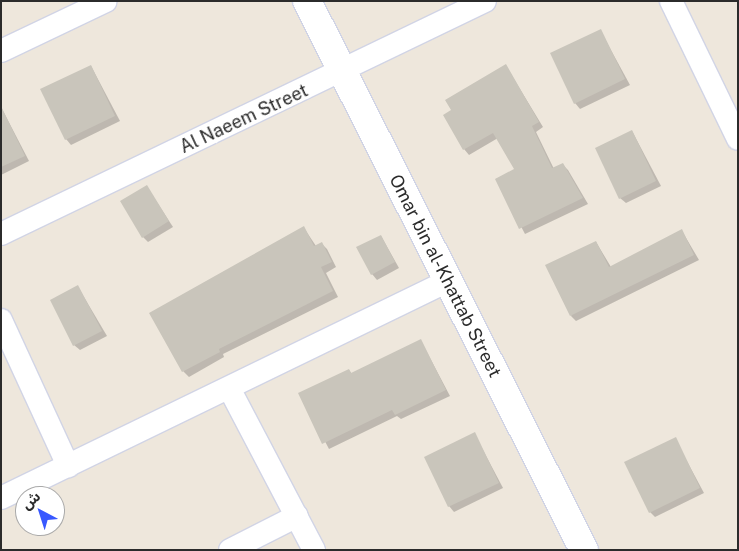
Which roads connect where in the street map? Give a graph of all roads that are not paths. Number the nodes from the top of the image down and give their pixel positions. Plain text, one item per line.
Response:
1 (106, 1) edge
2 (307, 1) edge
3 (485, 1) edge
4 (671, 1) edge
5 (1, 51) edge
6 (341, 73) junction
7 (738, 139) edge
8 (1, 234) edge
9 (448, 281) junction
10 (1, 320) edge
11 (229, 388) junction
12 (68, 466) junction
13 (1, 498) edge
14 (297, 516) junction
15 (230, 550) edge
16 (314, 550) edge
17 (584, 550) edge

1 - 5 street
2 - 6 street, Omar bin al-Khattab Street
3 - 6 street, Al Naeem Street
4 - 7 street
6 - 8 street, Al Naeem Street
6 - 9 street, Omar bin al-Khattab Street
9 - 11 street
9 - 17 street, Omar bin al-Khattab Street
10 - 12 street
11 - 12 street
11 - 14 street
12 - 13 street
14 - 15 street
14 - 16 street

